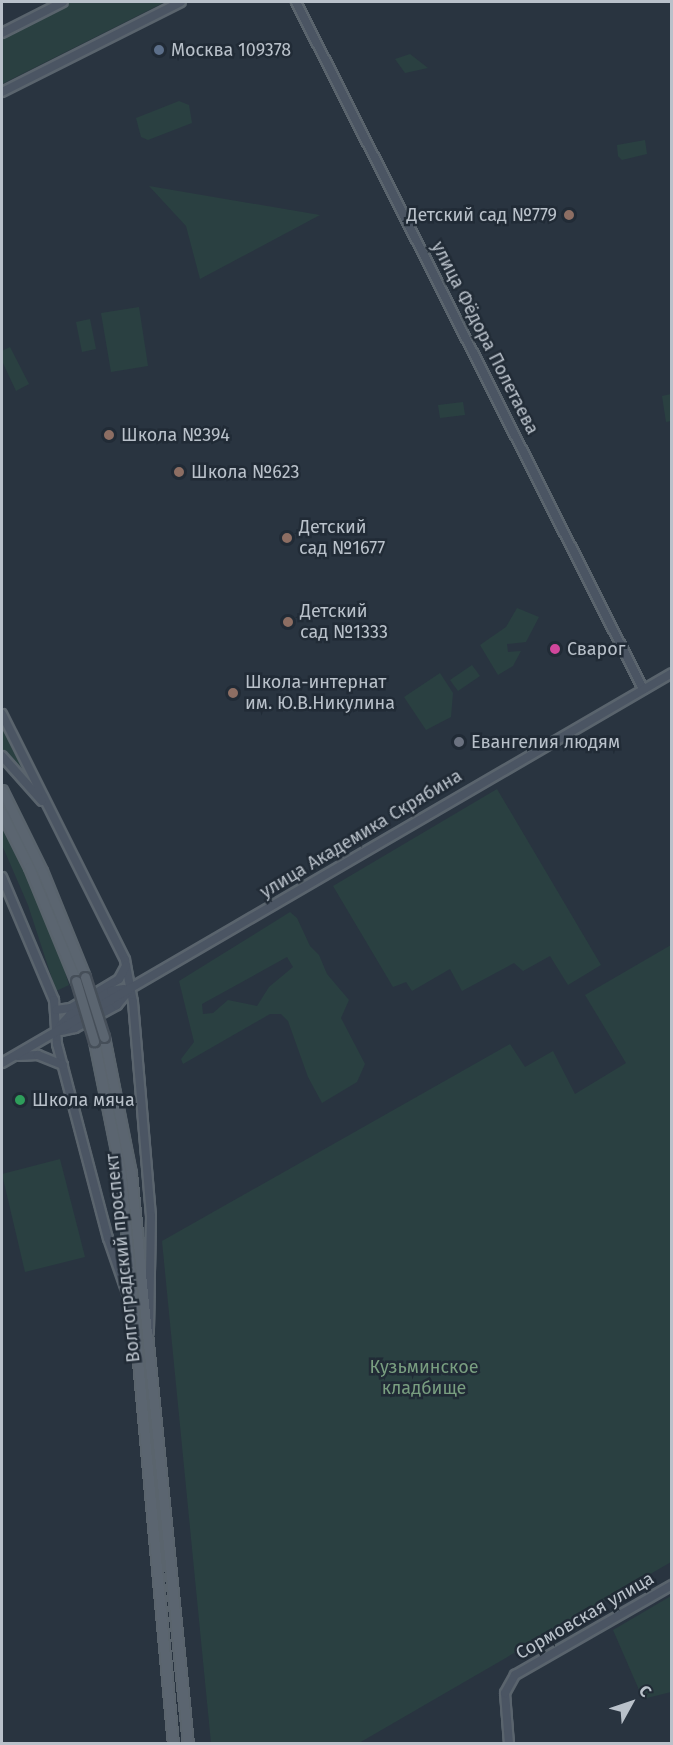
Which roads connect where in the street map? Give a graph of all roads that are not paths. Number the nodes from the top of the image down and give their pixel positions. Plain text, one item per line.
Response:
1 (63, 2) edge
2 (181, 2) edge
3 (296, 2) edge
4 (2, 33) edge
5 (2, 92) edge
6 (672, 673) edge
7 (643, 689) junction
8 (2, 714) edge
9 (2, 756) edge
10 (2, 790) edge
11 (50, 810) junction
12 (2, 813) edge
13 (2, 877) edge
14 (126, 966) junction
15 (81, 979) junction
16 (131, 988) junction
17 (56, 1010) junction
18 (55, 1032) junction
19 (12, 1057) junction
20 (2, 1064) edge
21 (63, 1065) junction
22 (132, 1307) junction
23 (148, 1338) junction
24 (672, 1585) edge
25 (173, 1743) edge
26 (188, 1743) edge
27 (509, 1743) edge

1 - 4 main road
2 - 5 main road
3 - 7 main road, улица Фёдора Полетаева
6 - 7 main road, улица Академика Скрябина
7 - 16 main road, улица Академика Скрябина
8 - 11 main road
9 - 11 main road
10 - 15 main road, Волгоградский проспект
11 - 14 main road
12 - 15 main road, Волгоградский проспект
13 - 17 main road
14 - 16 main road
14 - 17 main road
15 - 22 main road, Волгоградский проспект, bridge
15 - 23 main road, Волгоградский проспект, bridge
16 - 18 main road, улица Академика Скрябина
16 - 18 main road, улица Академика Скрябина
16 - 23 main road
17 - 18 main road
18 - 19 main road, улица Академика Скрябина
18 - 21 main road
19 - 20 main road, улица Академика Скрябина
19 - 21 main road
21 - 22 main road
22 - 25 main road, Волгоградский проспект
23 - 26 main road, Волгоградский проспект
24 - 27 main road, Сормовская улица

